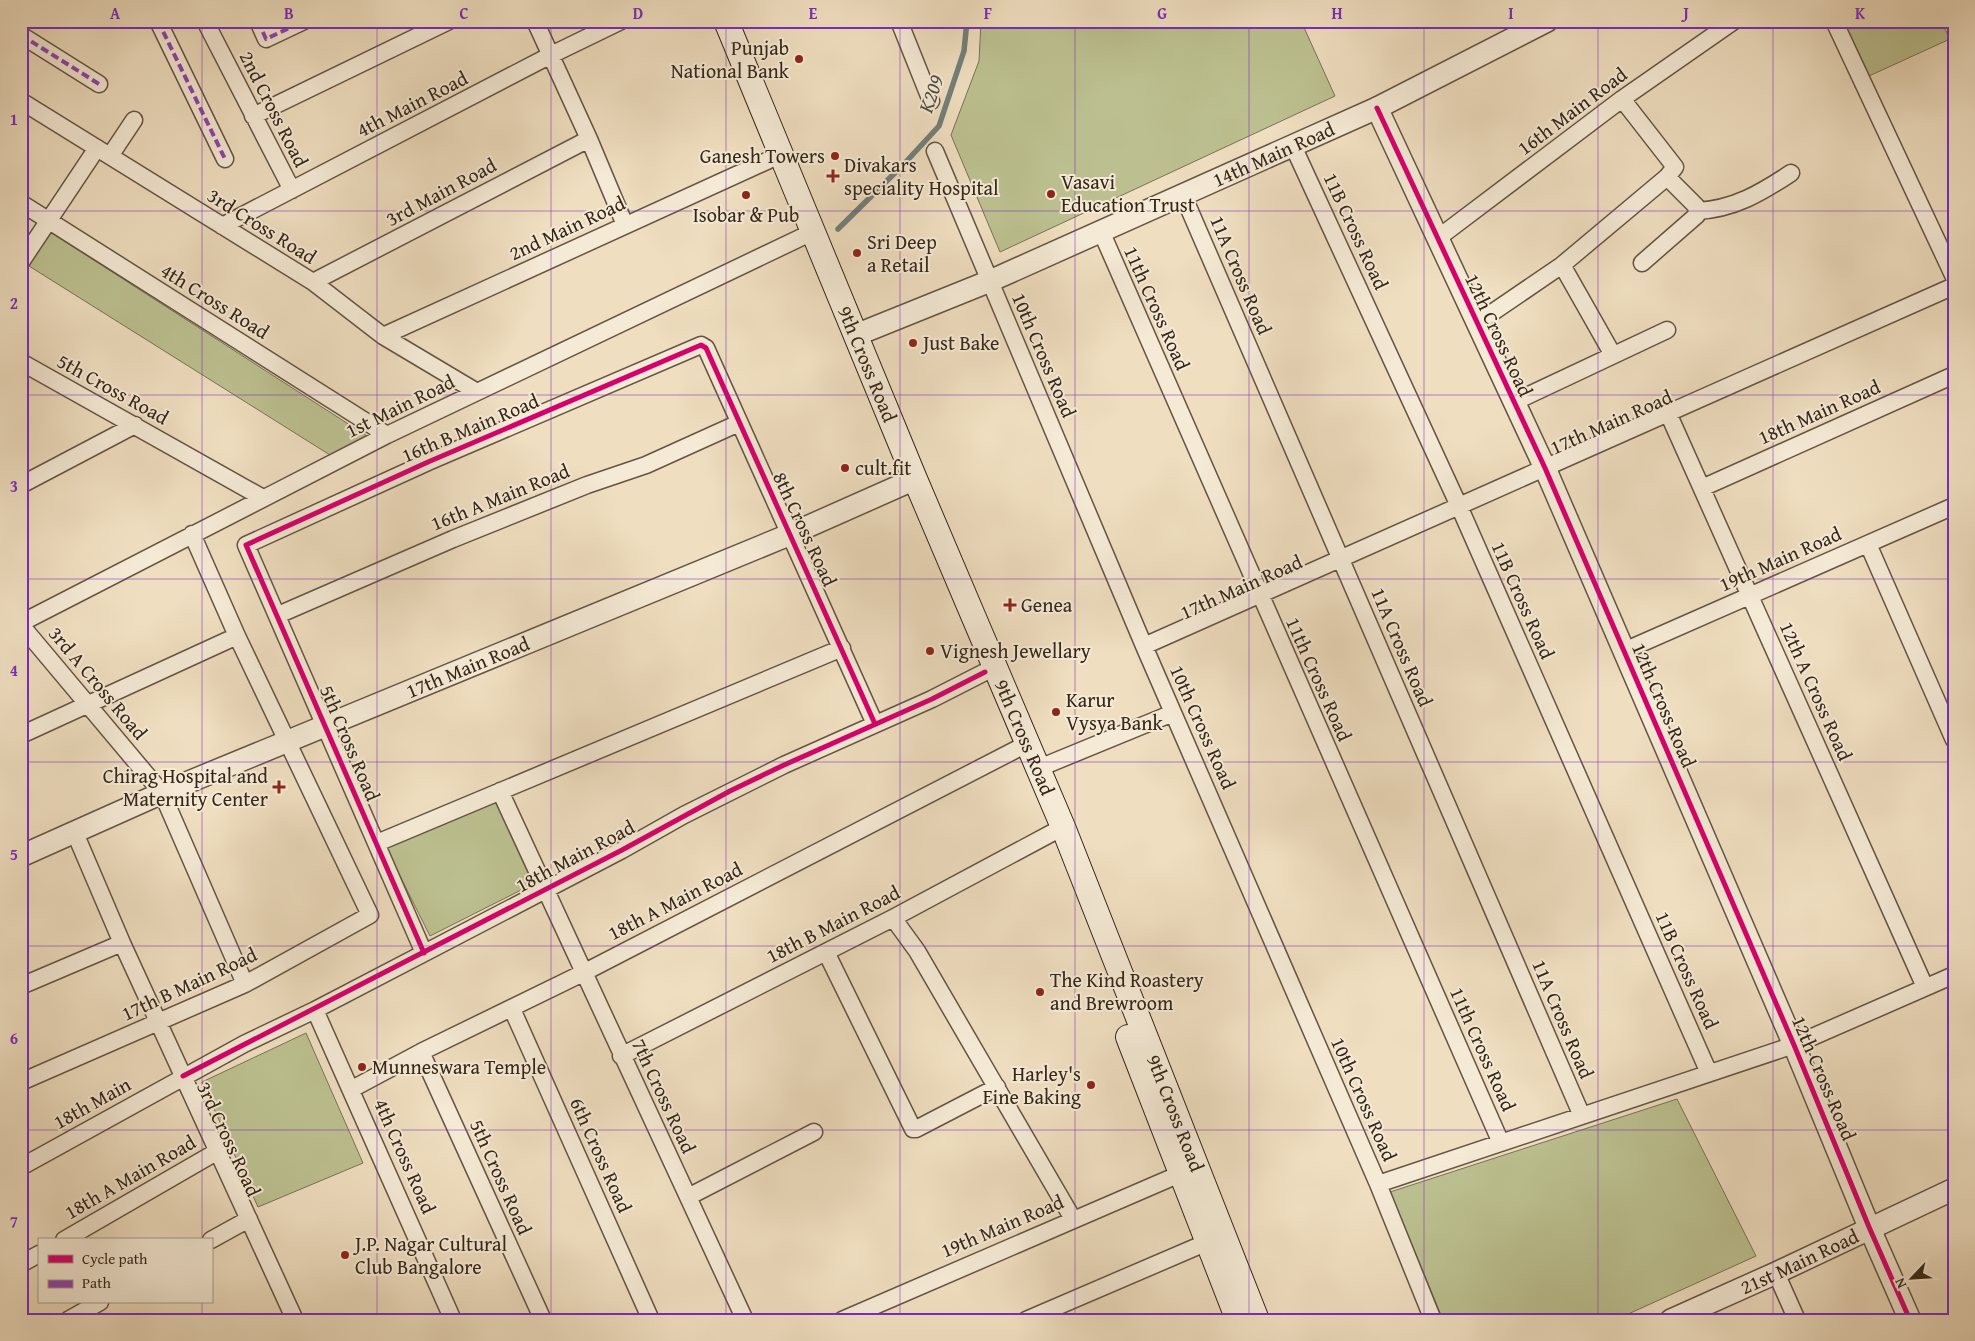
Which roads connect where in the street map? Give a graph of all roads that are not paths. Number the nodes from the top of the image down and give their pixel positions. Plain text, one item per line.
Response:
1 (158, 21) edge
2 (205, 21) edge
3 (258, 21) edge
4 (304, 21) edge
5 (449, 21) edge
6 (535, 21) edge
7 (621, 21) edge
8 (711, 21) edge
9 (726, 21) edge
10 (899, 21) edge
11 (1547, 21) edge
12 (1734, 21) edge
13 (1834, 21) edge
14 (21, 35) edge
15 (551, 55) junction
16 (99, 84) dead end
17 (1622, 99) junction
18 (21, 101) edge
19 (931, 101) dead end
20 (1377, 108) junction
21 (253, 116) junction
22 (134, 120) dead end
23 (589, 139) junction
24 (1293, 146) junction
25 (935, 151) dead end
26 (103, 152) junction
27 (225, 159) dead end
28 (769, 160) junction
29 (1791, 173) dead end
30 (1667, 177) junction
31 (292, 190) junction
32 (1183, 195) junction
33 (21, 203) edge
34 (1698, 211) junction
35 (48, 220) junction
36 (625, 224) junction
37 (222, 226) junction
38 (1101, 231) junction
39 (802, 237) junction
40 (1438, 238) junction
41 (21, 262) edge
42 (1562, 264) junction
43 (1642, 264) dead end
44 (1954, 277) edge
45 (990, 281) junction
46 (313, 282) junction
47 (1954, 286) edge
48 (1477, 323) junction
49 (1667, 330) dead end
50 (856, 335) junction
51 (383, 336) junction
52 (706, 348) joint
53 (1613, 355) junction
54 (21, 362) edge
55 (1954, 375) edge
56 (477, 392) junction
57 (1514, 402) junction
58 (1668, 413) junction
59 (739, 423) junction
60 (135, 425) junction
61 (387, 435) junction
62 (1545, 468) junction
63 (909, 482) junction
64 (21, 485) edge
65 (1702, 488) junction
66 (263, 498) junction
67 (1459, 506) junction
68 (1954, 506) edge
69 (192, 534) junction
70 (791, 534) junction
71 (1868, 544) junction
72 (246, 546) joint
73 (1340, 559) junction
74 (1259, 595) junction
75 (1750, 595) junction
76 (278, 615) junction
77 (21, 624) edge
78 (237, 636) junction
79 (1144, 646) junction
80 (842, 648) junction
81 (1624, 651) junction
82 (985, 672) junction
83 (87, 704) junction
84 (1173, 713) junction
85 (875, 724) junction
86 (327, 726) junction
87 (21, 735) edge
88 (1954, 740) edge
89 (287, 743) junction
90 (1017, 750) junction
91 (1039, 768) junction
92 (500, 791) junction
93 (162, 793) junction
94 (1057, 831) junction
95 (75, 833) junction
96 (377, 843) junction
97 (21, 856) edge
98 (545, 889) junction
99 (893, 918) junction
100 (122, 943) junction
101 (424, 952) junction
102 (826, 952) junction
103 (583, 973) junction
104 (1954, 975) edge
105 (245, 984) junction
106 (21, 986) edge
107 (1925, 987) junction
108 (512, 1008) junction
109 (315, 1010) junction
110 (159, 1022) junction
111 (1794, 1045) junction
112 (421, 1052) junction
113 (621, 1056) junction
114 (1709, 1073) junction
115 (183, 1076) junction
116 (21, 1082) edge
117 (997, 1087) junction
118 (352, 1089) junction
119 (1582, 1116) junction
120 (814, 1132) dead end
121 (1501, 1143) junction
122 (218, 1151) junction
123 (21, 1168) edge
124 (1180, 1174) junction
125 (1378, 1184) junction
126 (1954, 1189) edge
127 (688, 1197) junction
128 (249, 1219) junction
129 (1073, 1219) junction
130 (1869, 1227) junction
131 (67, 1238) edge
132 (212, 1239) edge
133 (1215, 1239) junction
134 (38, 1255) edge
135 (21, 1264) edge
136 (1776, 1273) junction
137 (96, 1304) edge
138 (289, 1317) edge
139 (68, 1320) edge
140 (453, 1320) edge
141 (543, 1320) edge
142 (651, 1320) edge
143 (745, 1320) edge
144 (842, 1320) edge
145 (1026, 1320) edge
146 (1238, 1320) edge
147 (1257, 1320) edge
148 (1433, 1320) edge
149 (1671, 1320) edge
150 (1797, 1320) edge
151 (1910, 1320) edge

1 - 27 street
2 - 21 street, 2nd Cross Road
3 - 4 street
5 - 21 street
6 - 15 street
7 - 15 street, 4th Main Road
8 - 28 main road, 9th Cross Road
9 - 50 main road, 9th Cross Road
10 - 19 street
11 - 20 street, 14th Main Road
12 - 17 street, 16th Main Road
13 - 44 street
14 - 16 street
15 - 23 street
15 - 31 street, 4th Main Road
17 - 30 street
17 - 40 street, 16th Main Road
18 - 26 street, 3rd Cross Road
20 - 24 street, 14th Main Road
20 - 40 street, 12th Cross Road
21 - 31 street, 2nd Cross Road
22 - 26 street
23 - 36 street
23 - 46 street, 3rd Main Road
24 - 32 street, 14th Main Road
24 - 67 street, 11B Cross Road
25 - 45 street, 10th Cross Road
26 - 35 street
26 - 37 street, 3rd Cross Road
28 - 36 street, 2nd Main Road
28 - 39 main road, 9th Cross Road
29 - 34 street
30 - 34 street
30 - 42 street
31 - 37 street, 4th Main Road
32 - 38 street, 14th Main Road
32 - 73 street, 11A Cross Road
33 - 35 street, 4th Cross Road
34 - 43 street
35 - 41 street
35 - 61 street, 4th Cross Road
36 - 51 street, 2nd Main Road
37 - 46 street, 3rd Cross Road
38 - 45 street, 14th Main Road
38 - 74 street, 11th Cross Road
39 - 56 street, 1st Main Road
39 - 63 main road, 9th Cross Road
40 - 48 street, 12th Cross Road
42 - 48 street
42 - 53 street
45 - 50 street, 14th Main Road
45 - 79 street, 10th Cross Road
46 - 51 street, 3rd Cross Road
47 - 58 street, 17th Main Road
48 - 57 street, 12th Cross Road
49 - 53 street
50 - 63 main road, 9th Cross Road
51 - 56 street, 3rd Cross Road
52 - 59 street, 8th Cross Road
52 - 72 street, 16th B Main Road
53 - 57 street
54 - 60 street, 5th Cross Road
55 - 65 street, 18th Main Road
56 - 61 street, 1st Main Road
57 - 62 street, 12th Cross Road
58 - 62 street, 17th Main Road
58 - 65 street, 12th A Cross Road
59 - 70 street, 8th Cross Road
59 - 76 street, 16th A Main Road
60 - 64 street
60 - 66 street, 5th Cross Road
61 - 66 street, 1st Main Road
62 - 67 street, 17th Main Road
62 - 81 street, 12th Cross Road
63 - 70 street, 17th Main Road
63 - 82 main road, 9th Cross Road
63 - 91 main road, 9th Cross Road
65 - 75 street, 12th A Cross Road
66 - 69 street, 1st Main Road
67 - 73 street, 17th Main Road
67 - 114 street, 11B Cross Road
68 - 71 street, 19th Main Road
69 - 77 street, 1st Main Road
69 - 78 street
70 - 80 street, 8th Cross Road
70 - 86 street, 17th Main Road
71 - 75 street, 19th Main Road
71 - 88 street
72 - 76 street, 5th Cross Road
73 - 74 street, 17th Main Road
73 - 119 street, 11A Cross Road
74 - 79 street, 17th Main Road
74 - 121 street, 11th Cross Road
75 - 81 street, 19th Main Road
75 - 107 street, 12th A Cross Road
76 - 86 street, 5th Cross Road
77 - 83 street, 3rd A Cross Road
78 - 83 street
78 - 89 street
79 - 84 street, 10th Cross Road
80 - 85 street, 8th Cross Road
80 - 92 street
81 - 111 street, 12th Cross Road
82 - 85 street, 18th Main Road
82 - 90 main road, 9th Cross Road
83 - 87 street
83 - 93 street, 3rd A Cross Road
84 - 91 street
84 - 125 street, 10th Cross Road
85 - 98 street, 18th Main Road
86 - 89 street, 17th Main Road
86 - 96 street, 5th Cross Road
89 - 93 street, 17th Main Road
89 - 105 street, 17th B Main Road
90 - 94 main road, 9th Cross Road
90 - 103 street, 18th A Main Road
91 - 94 main road, 9th Cross Road
92 - 96 street
92 - 98 street, 7th Cross Road
93 - 95 street, 17th Main Road
93 - 105 street, 3rd A Cross Road
94 - 99 street, 18th B Main Road
94 - 124 main road, 9th Cross Road
94 - 133 main road, 9th Cross Road
95 - 97 street, 17th Main Road
95 - 100 street, 3rd Cross Road
96 - 101 street, 5th Cross Road
98 - 101 street, 18th Main Road
98 - 103 street, 7th Cross Road
99 - 102 street, 18th B Main Road
99 - 117 street
100 - 106 street
100 - 110 street, 3rd Cross Road
101 - 109 street, 18th Main Road
102 - 113 street, 18th B Main Road
102 - 117 street
103 - 108 street, 18th A Main Road
103 - 113 street, 7th Cross Road
104 - 107 street
105 - 110 street, 17th B Main Road
107 - 111 street
108 - 112 street, 18th A Main Road
108 - 142 street, 6th Cross Road
109 - 115 street, 18th Main Road
109 - 118 street, 4th Cross Road
110 - 115 street, 3rd Cross Road
110 - 116 street, 17th B Main Road
111 - 114 street
111 - 130 street, 12th Cross Road
112 - 118 street, 18th A Main Road
112 - 141 street, 5th Cross Road
113 - 127 street, 7th Cross Road
114 - 119 street
115 - 122 street, 3rd Cross Road
115 - 123 street, 18th Main
117 - 129 street
118 - 140 street, 4th Cross Road
119 - 121 street
120 - 127 street
121 - 125 street
122 - 128 street, 3rd Cross Road
122 - 131 street, 18th A Main Road
124 - 129 street, 19th Main Road
124 - 133 main road, 9th Cross Road
125 - 148 street, 10th Cross Road
126 - 130 street, 21st Main Road
127 - 143 street, 7th Cross Road
128 - 132 street
128 - 138 street, 3rd Cross Road
129 - 144 street, 19th Main Road
130 - 136 street, 21st Main Road
130 - 151 street, 12th Cross Road
133 - 145 street
133 - 146 main road, 9th Cross Road
133 - 147 main road, 9th Cross Road
134 - 135 street
136 - 149 street, 21st Main Road
136 - 150 street
137 - 139 street

